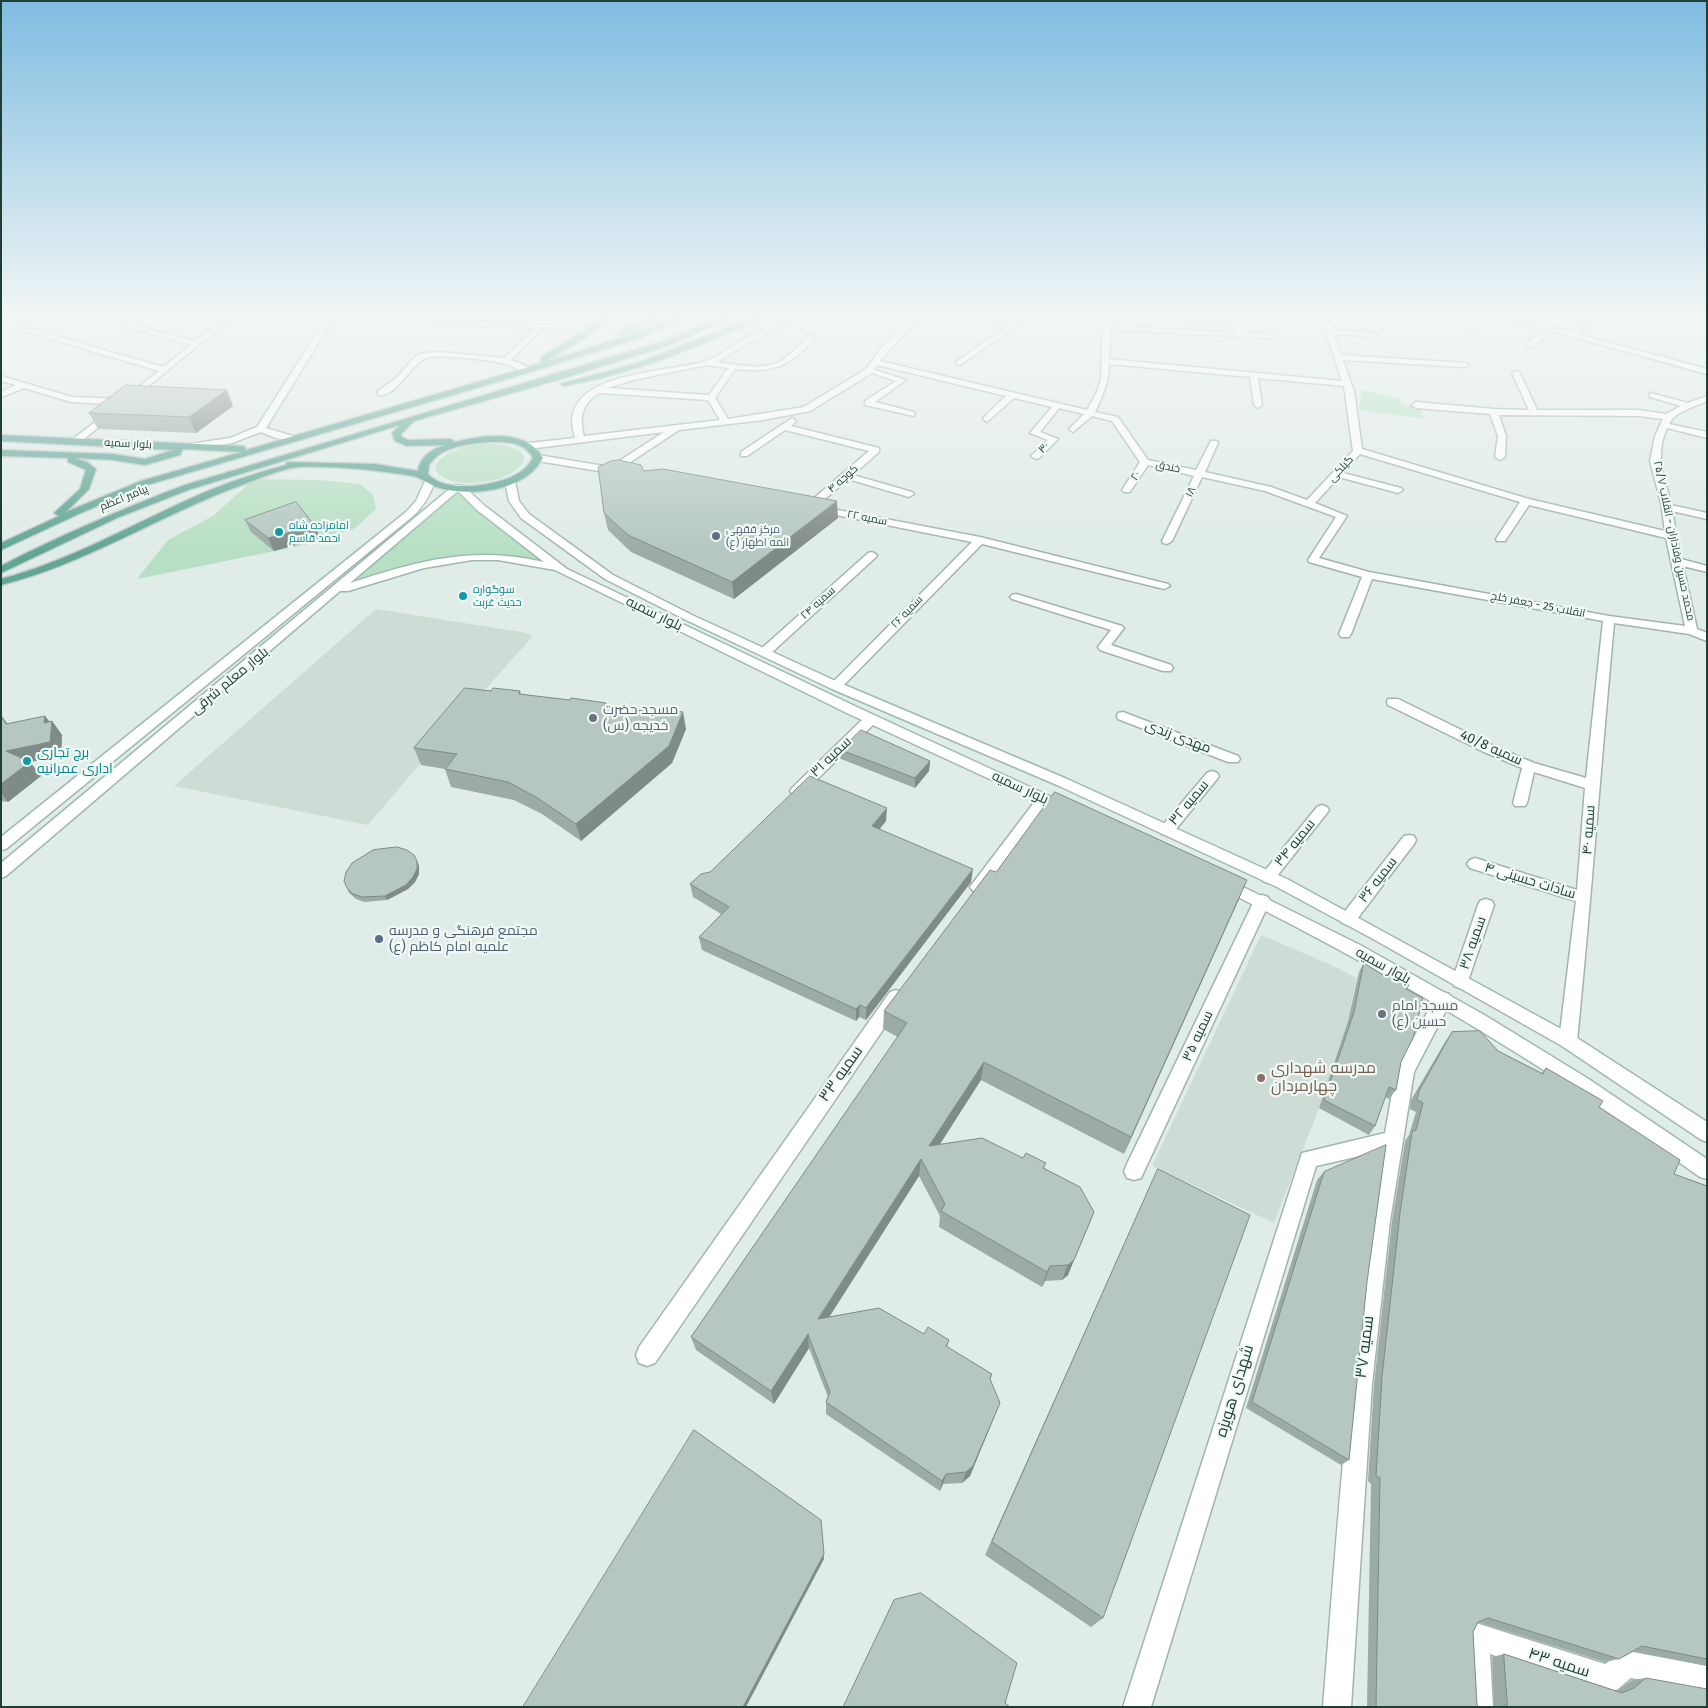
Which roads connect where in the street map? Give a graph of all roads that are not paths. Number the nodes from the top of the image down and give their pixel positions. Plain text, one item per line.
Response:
1 (53, 394) edge
2 (134, 394) edge
3 (281, 394) edge
4 (447, 394) edge
5 (500, 394) edge
6 (593, 394) edge
7 (650, 394) edge
8 (714, 394) edge
9 (832, 394) edge
10 (882, 394) edge
11 (1007, 394) edge
12 (1100, 394) edge
13 (1256, 394) edge
14 (1349, 394) edge
15 (1525, 394) edge
16 (1012, 395) junction
17 (1653, 395) dead end
18 (711, 398) junction
19 (1707, 398) edge
20 (124, 402) junction
21 (1258, 405) dead end
22 (1416, 405) dead end
23 (1058, 406) junction
24 (1688, 406) junction
25 (807, 409) junction
26 (1494, 412) junction
27 (1534, 412) junction
28 (1090, 413) junction
29 (911, 414) dead end
30 (416, 418) junction
31 (986, 419) dead end
32 (725, 421) junction
33 (1666, 421) junction
34 (678, 427) junction
35 (785, 427) junction
36 (261, 429) junction
37 (1073, 429) dead end
38 (1707, 435) edge
39 (1, 438) edge
40 (580, 438) junction
41 (292, 439) junction
42 (473, 440) junction
43 (76, 441) junction
44 (1214, 443) dead end
45 (174, 446) junction
46 (529, 446) junction
47 (187, 447) junction
48 (256, 450) junction
49 (1358, 452) junction
50 (1, 453) edge
51 (744, 454) dead end
52 (52, 456) junction
53 (1036, 456) dead end
54 (1500, 457) dead end
55 (538, 458) junction
56 (1145, 462) junction
57 (262, 464) junction
58 (299, 464) junction
59 (612, 470) junction
60 (235, 472) junction
61 (631, 474) edge
62 (1200, 474) junction
63 (1337, 474) junction
64 (846, 476) junction
65 (427, 478) junction
66 (510, 481) junction
67 (458, 488) junction
68 (1127, 490) dead end
69 (1398, 490) dead end
70 (909, 494) dead end
71 (1526, 500) junction
72 (190, 502) junction
73 (1309, 504) junction
74 (806, 506) joint
75 (1666, 507) junction
76 (1707, 516) edge
77 (1671, 536) junction
78 (1501, 538) dead end
79 (16, 539) junction
80 (980, 540) junction
81 (1168, 542) dead end
82 (1, 547) edge
83 (872, 555) dead end
84 (1313, 560) joint
85 (1677, 561) junction
86 (50, 569) junction
87 (1707, 569) edge
88 (1, 570) edge
89 (563, 571) junction
90 (1368, 575) junction
91 (1, 582) edge
92 (1164, 586) dead end
93 (336, 592) junction
94 (1, 594) edge
95 (1016, 597) dead end
96 (1609, 619) junction
97 (1692, 631) junction
98 (1345, 634) dead end
99 (1707, 638) edge
100 (765, 652) junction
101 (1167, 668) dead end
102 (836, 686) junction
103 (1393, 702) dead end
104 (1123, 716) dead end
105 (871, 719) junction
106 (1234, 759) dead end
107 (1529, 766) junction
108 (1212, 776) dead end
109 (1592, 785) junction
110 (1044, 798) junction
111 (788, 799) edge
112 (1520, 803) dead end
113 (1322, 810) dead end
114 (1076, 813) edge
115 (1167, 830) junction
116 (1409, 840) dead end
117 (1, 845) edge
118 (1475, 864) dead end
119 (1, 872) edge
120 (1211, 877) edge
121 (1268, 877) junction
122 (1584, 898) junction
123 (1262, 902) junction
124 (966, 903) edge
125 (1486, 905) dead end
126 (1348, 919) junction
127 (1460, 980) junction
128 (906, 983) edge
129 (1443, 999) junction
130 (1568, 1041) junction
131 (1707, 1133) edge
132 (1393, 1140) junction
133 (1707, 1170) edge
134 (1134, 1171) dead end
135 (647, 1355) dead end
136 (1707, 1680) edge
137 (1480, 1706) edge
138 (1138, 1707) edge
139 (1337, 1707) edge

1 - 20 street
2 - 20 street
3 - 36 street
4 - 41 main road, پیامبر اعظم
5 - 30 main road, پیامبر اعظم
6 - 40 street
7 - 18 street
8 - 18 street
9 - 25 street
10 - 29 street
11 - 16 street, خندق
12 - 28 street
13 - 21 street
14 - 49 street, گیلکی
15 - 27 street
16 - 23 street, خندق
16 - 31 street
17 - 24 street
18 - 32 street
19 - 24 street
20 - 43 street
22 - 26 street
23 - 28 street, خندق
23 - 53 street, ۳۰
24 - 33 street
25 - 32 street
25 - 35 street
26 - 27 street
26 - 54 street
27 - 33 street
28 - 37 street
28 - 56 street, خندق
30 - 42 main road
30 - 57 main road, پیامبر اعظم
32 - 34 street
33 - 38 street
33 - 75 street, محمد حسین وفاداران - انقلاب ۲۵/۷
34 - 40 street
34 - 59 street
35 - 51 street
35 - 64 street, کوچه ۴
36 - 41 street
36 - 47 street
39 - 43 main road, بلوار سمیه
40 - 46 street
41 - 48 main road, پیامبر اعظم
42 - 46 main road
42 - 65 main road
43 - 45 main road, بلوار سمیه
44 - 62 street, ۱۸
45 - 47 main road, بلوار سمیه
45 - 52 main road
46 - 55 main road
47 - 48 main road, بلوار سمیه
48 - 79 main road, پیامبر اعظم
49 - 63 street, گیلکی
49 - 71 street
50 - 52 main road
52 - 79 main road
55 - 59 street
55 - 66 main road
56 - 62 street, خندق
56 - 68 street, ۲۰
57 - 58 main road
57 - 60 main road, پیامبر اعظم
58 - 65 main road
58 - 72 main road
59 - 61 street
60 - 72 main road
60 - 88 main road, پیامبر اعظم
62 - 73 street, خندق
62 - 81 street, ۱۸
63 - 69 street
63 - 73 street, گیلکی
64 - 70 street
64 - 74 street, کوچه ۴
65 - 67 main road
65 - 117 street, بلوار معلم شرقی
66 - 67 main road
66 - 100 street, بلوار سمیه
67 - 89 street, بلوار سمیه
67 - 93 street, بلوار معلم شرقی
71 - 77 street
71 - 78 street
72 - 86 main road
73 - 84 street, خندق
74 - 80 street, سمیه ۲۲
75 - 76 street
75 - 77 street, محمد حسین وفاداران - انقلاب ۲۵/۷
77 - 85 street, محمد حسین وفاداران - انقلاب ۲۵/۷
79 - 82 main road, پیامبر اعظم
80 - 92 street, سمیه ۲۲
80 - 102 street, سمیه ۲۶
83 - 100 street, سمیه ۲۴
84 - 90 street, انقلاب 25 - جعفر خلج
85 - 87 street
85 - 97 street, محمد حسین وفاداران - انقلاب ۲۵/۷
86 - 91 main road
86 - 94 main road
89 - 93 street
89 - 105 street, بلوار سمیه
90 - 96 street, انقلاب 25 - جعفر خلج
90 - 98 street
93 - 119 street, بلوار معلم شرقی
95 - 101 street
96 - 97 street, انقلاب 25 - جعفر خلج
96 - 109 street, سمیه ۴۰
97 - 99 street, انقلاب 25 - جعفر خلج
100 - 102 street, بلوار سمیه
102 - 115 street, بلوار سمیه
103 - 107 street, سمیه 40/8
104 - 106 street, مهدی زندی
105 - 110 street, بلوار سمیه
105 - 111 street, سمیه ۳۱
107 - 109 street, سمیه 40/8
107 - 112 street
108 - 115 street, سمیه ۳۲
109 - 122 street, سمیه ۴۰
110 - 114 street, بلوار سمیه
110 - 124 street
113 - 121 street, سمیه ۳۴
115 - 121 street, بلوار سمیه
116 - 126 street, سمیه ۳۶
118 - 122 street, ۴ سادات حسینی
120 - 123 street, بلوار سمیه
121 - 126 street, بلوار سمیه
122 - 130 street, سمیه ۴۰
123 - 129 street, بلوار سمیه
123 - 134 street, سمیه ۳۵
125 - 127 street, سمیه ۳۸
126 - 127 street, بلوار سمیه
127 - 130 street, بلوار سمیه
128 - 135 street, سمیه ۳۳
129 - 132 street, سمیه ۳۷
129 - 133 street, بلوار سمیه
130 - 131 street, بلوار سمیه
132 - 138 street, شهدای هویزه
132 - 139 street, سمیه ۳۷
136 - 137 street, سمیه ۴۳

